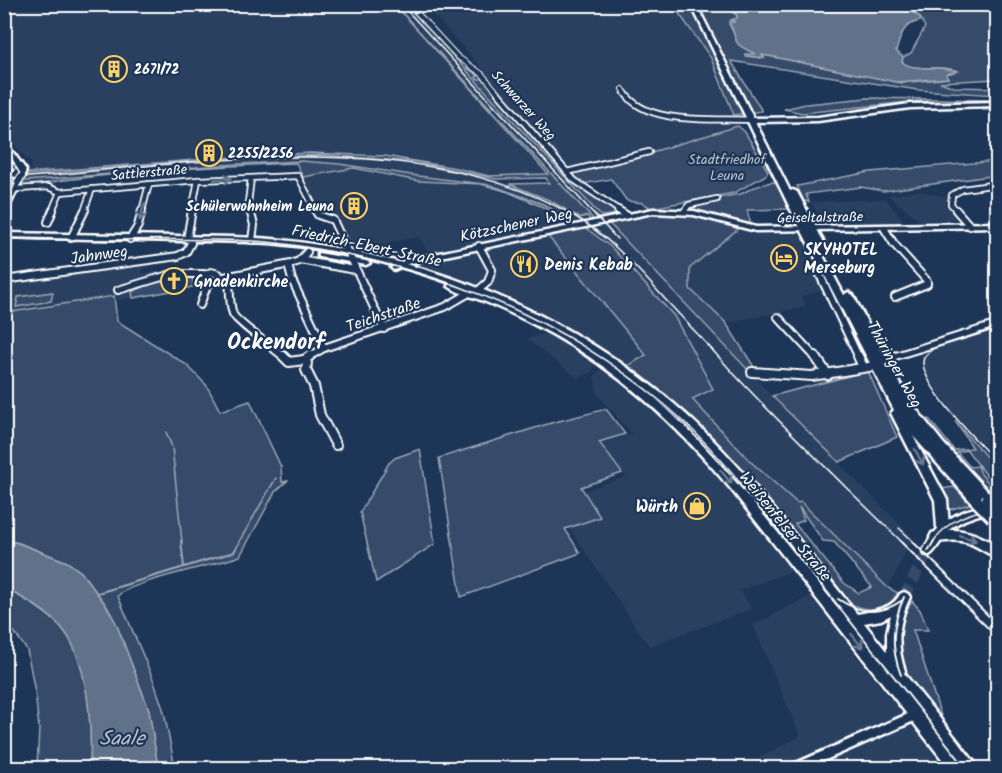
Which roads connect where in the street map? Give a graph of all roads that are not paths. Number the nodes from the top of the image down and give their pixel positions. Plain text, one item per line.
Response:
1 (409, 4) edge
2 (693, 4) edge
3 (722, 64) junction
4 (623, 89) dead end
5 (998, 104) edge
6 (746, 110) junction
7 (735, 119) junction
8 (754, 120) junction
9 (4, 142) edge
10 (650, 152) dead end
11 (20, 166) junction
12 (4, 167) edge
13 (567, 172) junction
14 (250, 178) junction
15 (198, 180) junction
16 (13, 184) edge
17 (149, 184) junction
18 (998, 184) edge
19 (92, 189) junction
20 (60, 192) junction
21 (4, 197) edge
22 (717, 199) dead end
23 (4, 211) edge
24 (646, 212) joint
25 (684, 212) junction
26 (626, 215) junction
27 (799, 217) junction
28 (48, 222) dead end
29 (994, 225) edge
30 (970, 226) junction
31 (884, 228) junction
32 (809, 229) junction
33 (784, 230) junction
34 (998, 233) edge
35 (6, 238) edge
36 (71, 238) junction
37 (129, 239) junction
38 (252, 240) junction
39 (189, 241) junction
40 (479, 246) junction
41 (307, 252) junction
42 (300, 260) junction
43 (352, 261) junction
44 (288, 265) junction
45 (397, 266) junction
46 (818, 271) dead end
47 (203, 274) junction
48 (229, 276) junction
49 (219, 278) junction
50 (4, 280) edge
51 (208, 283) junction
52 (830, 285) junction
53 (480, 289) junction
54 (118, 290) dead end
55 (471, 292) junction
56 (896, 297) dead end
57 (200, 305) dead end
58 (778, 317) dead end
59 (998, 324) edge
60 (384, 329) junction
61 (324, 348) junction
62 (304, 360) junction
63 (879, 363) junction
64 (863, 367) junction
65 (752, 372) dead end
66 (828, 375) junction
67 (896, 404) junction
68 (683, 417) joint
69 (671, 420) joint
70 (336, 445) dead end
71 (992, 509) edge
72 (940, 532) junction
73 (928, 551) tunnel mouth
74 (998, 553) edge
75 (849, 622) junction
76 (882, 653) junction
77 (900, 685) junction
78 (922, 713) junction
79 (796, 768) edge
80 (957, 768) edge
81 (970, 768) edge

1 - 13 street, Schwarzer Weg
2 - 3 main road
3 - 6 main road
3 - 8 main road
4 - 7 street
5 - 8 main road
6 - 7 street
6 - 8 main road
7 - 8 street
8 - 27 main road
8 - 32 main road
9 - 11 main road
10 - 13 street
11 - 12 street
11 - 16 main road
13 - 26 street, Schwarzer Weg
15 -> 14 street, Sattlerstraße
14 - 38 street
14 - 43 street, Sattlerstraße
15 - 17 street, Sattlerstraße
15 - 39 street
16 - 20 street, Sattlerstraße
16 - 21 main road
16 - 23 main road
17 - 19 street, Sattlerstraße
17 -> 37 street
18 - 30 street
19 - 20 street, Sattlerstraße
19 - 36 street
20 - 28 street
22 - 25 street
24 - 25 street, Geiseltalstraße
24 - 26 street, Kötzschener Weg
25 - 33 street, Geiseltalstraße
26 - 40 street, Kötzschener Weg
27 - 32 main road
27 - 33 street
29 - 30 street, Geiseltalstraße
29 - 34 street
30 - 31 street, Geiseltalstraße
31 - 32 street, Geiseltalstraße
31 - 56 street
32 - 33 street, Geiseltalstraße
32 - 52 main road, Thüringer Weg
32 - 63 main road, Thüringer Weg
35 - 36 main road, Friedrich-Ebert-Straße
35 - 39 main road, Friedrich-Ebert-Straße
36 - 37 main road, Friedrich-Ebert-Straße
37 - 39 main road, Friedrich-Ebert-Straße
38 - 39 main road, Friedrich-Ebert-Straße
38 - 43 main road, Friedrich-Ebert-Straße
39 - 41 main road, Friedrich-Ebert-Straße
39 - 50 street, Jahnweg
40 - 45 street, Kötzschener Weg
40 - 53 street
41 - 42 street
41 - 43 main road, Friedrich-Ebert-Straße
42 - 43 street, Friedrich-Ebert-Straße
42 - 44 street
43 - 45 main road, Friedrich-Ebert-Straße
43 - 60 street
44 - 48 street
44 - 61 street
45 - 53 main road, Friedrich-Ebert-Straße
45 - 55 main road, Friedrich-Ebert-Straße
46 - 52 street, Thüringer Weg
47 - 49 street
47 - 51 street
47 - 54 street
48 - 49 street
48 - 62 street
49 - 51 street
51 - 57 street
52 - 63 main road, Thüringer Weg
52 - 64 street, Thüringer Weg
53 - 68 main road, Friedrich-Ebert-Straße
55 - 60 street, Teichstraße
55 - 69 main road, Friedrich-Ebert-Straße
58 - 66 street
59 - 63 street
60 - 61 street, Teichstraße
61 - 62 street, Teichstraße
62 - 70 street
63 - 64 street
63 - 67 main road, Thüringer Weg
63 - 71 main road, Thüringer Weg
64 - 66 street
65 - 66 street
67 - 71 main road, Thüringer Weg
67 -> 72 main road
68 - 75 main road, Weißenfelser Straße
69 -> 75 main road, Weißenfelser Straße
71 - 72 main road
72 - 73 main road
72 -> 74 main road
75 - 76 main road, Weißenfelser Straße
75 - 76 main road
76 - 77 main road, Weißenfelser Straße
76 - 77 main road
77 - 78 main road, Weißenfelser Straße
78 - 79 street
78 - 80 main road, Weißenfelser Straße
78 - 81 main road, Weißenfelser Straße

